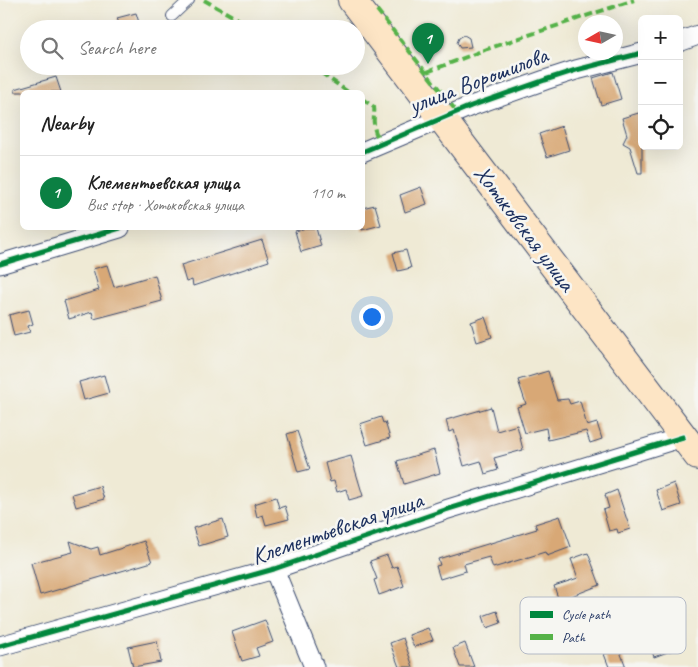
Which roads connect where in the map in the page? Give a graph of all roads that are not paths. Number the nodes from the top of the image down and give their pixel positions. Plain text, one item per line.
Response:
1 (189, 0) edge
2 (352, 0) edge
3 (172, 16) dead end
4 (698, 36) edge
5 (683, 41) edge
6 (638, 55) edge
7 (442, 119) junction
8 (365, 151) edge
9 (113, 230) edge
10 (0, 264) edge
11 (690, 446) edge
12 (274, 570) junction
13 (0, 646) edge
14 (314, 667) edge

1 - 3 lane
2 - 7 main road, Хотьковская улица
4 - 5 street
6 - 7 street, улица Ворошилова
7 - 8 street, улица Ворошилова
7 - 11 main road, Хотьковская улица
9 - 10 street
11 - 12 street, Клементьевская улица
12 - 13 street, Клементьевская улица
12 - 14 street

